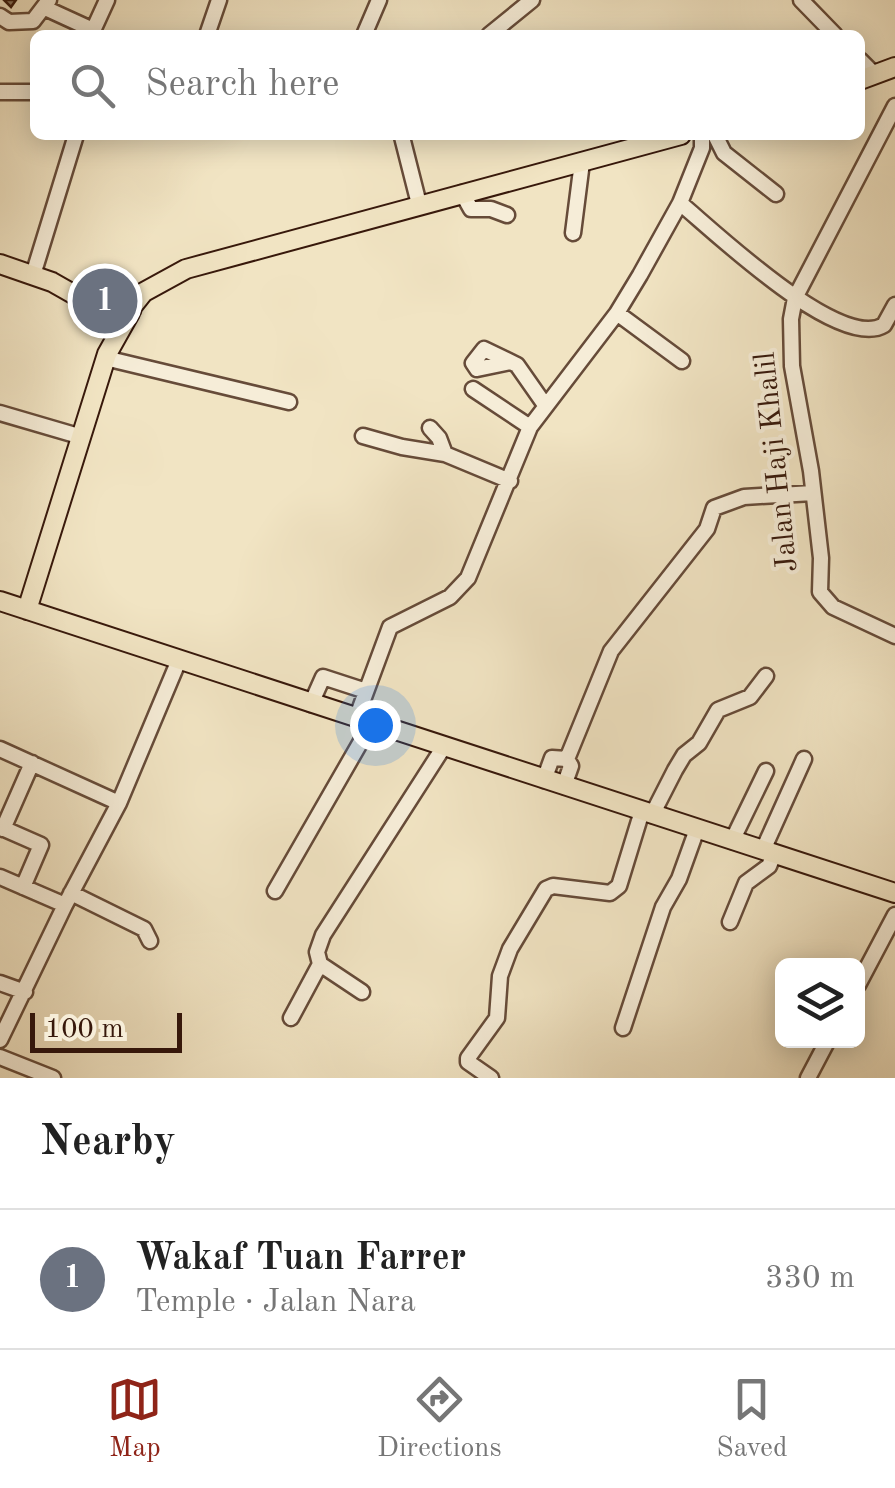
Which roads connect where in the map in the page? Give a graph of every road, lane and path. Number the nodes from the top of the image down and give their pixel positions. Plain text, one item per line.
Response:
1 (107, 0) edge
2 (219, 0) edge
3 (378, 0) edge
4 (532, 0) edge
5 (809, 3) edge
6 (47, 4) edge
7 (0, 17) edge
8 (87, 30) edge
9 (93, 30) edge
10 (209, 30) edge
11 (366, 30) edge
12 (496, 30) edge
13 (832, 30) edge
14 (895, 67) edge
15 (867, 77) edge
16 (0, 92) edge
17 (30, 92) edge
18 (895, 106) edge
19 (75, 140) edge
20 (403, 140) edge
21 (663, 140) edge
22 (702, 140) edge
23 (718, 140) edge
24 (579, 162) junction
25 (462, 192) junction
26 (776, 194) dead end
27 (680, 202) junction
28 (418, 204) junction
29 (507, 215) dead end
30 (572, 234) dead end
31 (0, 264) edge
32 (186, 269) junction
33 (42, 278) junction
34 (108, 284) junction
35 (795, 298) junction
36 (895, 306) edge
37 (97, 310) junction
38 (131, 310) junction
39 (616, 313) junction
40 (106, 356) junction
41 (682, 361) dead end
42 (510, 362) dead end
43 (473, 388) dead end
44 (289, 402) dead end
45 (545, 405) junction
46 (0, 412) edge
47 (530, 427) junction
48 (430, 428) dead end
49 (363, 436) dead end
50 (82, 437) junction
51 (445, 454) junction
52 (510, 480) junction
53 (813, 493) junction
54 (0, 601) edge
55 (27, 610) junction
56 (895, 636) edge
57 (178, 660) junction
58 (766, 676) dead end
59 (366, 691) junction
60 (311, 704) junction
61 (364, 721) junction
62 (443, 748) junction
63 (0, 749) edge
64 (567, 759) junction
65 (804, 759) dead end
66 (32, 764) junction
67 (766, 772) dead end
68 (544, 780) junction
69 (564, 786) junction
70 (119, 803) junction
71 (647, 813) junction
72 (1, 828) edge
73 (697, 829) junction
74 (732, 840) junction
75 (768, 852) junction
76 (0, 877) edge
77 (23, 887) junction
78 (275, 891) dead end
79 (895, 893) edge
80 (68, 899) junction
81 (895, 914) edge
82 (730, 922) dead end
83 (150, 941) dead end
84 (320, 964) junction
85 (865, 971) edge
86 (0, 983) edge
87 (24, 992) junction
88 (362, 992) dead end
89 (291, 1018) dead end
90 (623, 1028) dead end
91 (0, 1040) edge
92 (824, 1048) edge
93 (0, 1057) edge
94 (53, 1078) edge
95 (491, 1078) edge
96 (808, 1078) edge

1 - 9 street
2 - 10 street
3 - 11 street
4 - 12 street
5 - 13 street
6 - 7 street
6 - 8 street
14 - 15 main road
16 - 17 street
18 - 35 street
19 - 33 street
20 - 28 street
21 - 24 main road
22 - 27 street
23 - 26 street
24 - 25 main road
24 - 30 street
25 - 28 main road
25 - 29 street
27 - 35 street
27 - 39 street
28 - 32 main road
31 - 33 main road
32 - 34 main road
32 - 38 main road
33 - 34 main road
33 - 37 main road
34 - 37 main road
34 - 38 main road
35 - 36 street
35 - 53 street, Jalan Haji Khalil
37 - 38 main road
37 - 40 main road
38 - 40 main road
39 - 41 street
39 - 45 street
40 - 44 street
40 - 50 main road
42 - 45 street
43 - 47 street
45 - 47 street
46 - 50 street
47 - 52 street
48 - 51 street
49 - 51 street
50 - 55 main road
51 - 52 street
52 - 59 street
53 - 56 street, Jalan Haji Khalil
53 - 64 street
54 - 55 main road
55 - 57 main road
57 - 60 main road
57 - 70 street
58 - 71 street
59 - 60 street
59 - 61 street
60 - 61 main road
61 - 62 main road
61 - 78 street
62 - 68 main road
62 - 84 street
63 - 66 street
64 - 68 street
64 - 69 street
65 - 75 street
66 - 70 street
66 - 72 street
67 - 74 street
68 - 69 main road
69 - 71 main road
70 - 80 street
71 - 73 main road
71 - 95 street
72 - 77 street
73 - 74 main road
73 - 90 street
74 - 75 main road
75 - 79 main road
75 - 82 street
76 - 77 street
77 - 80 street
80 - 83 street
80 - 87 street
81 - 85 street
84 - 88 street
84 - 89 street
86 - 87 street
87 - 91 street
92 - 96 street
93 - 94 street

